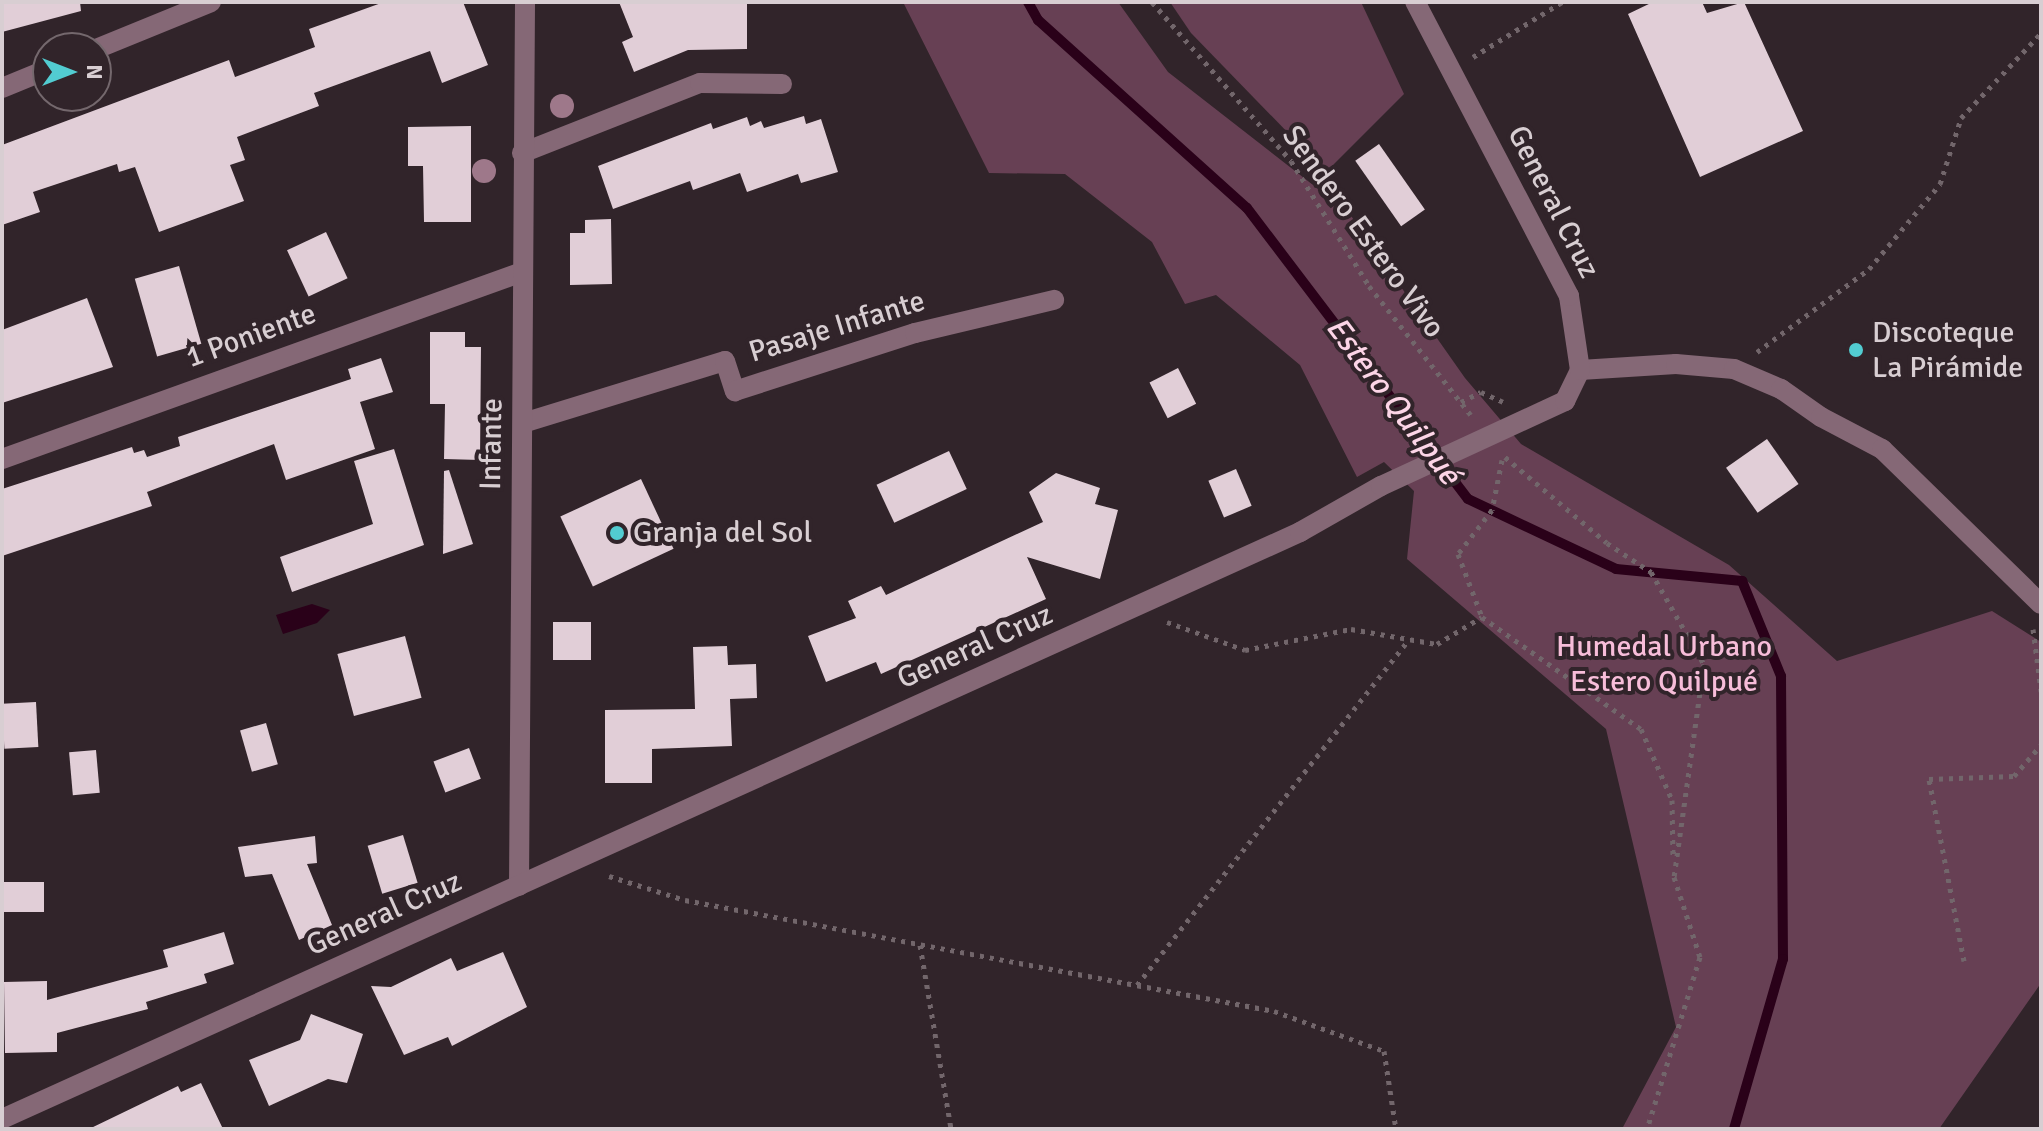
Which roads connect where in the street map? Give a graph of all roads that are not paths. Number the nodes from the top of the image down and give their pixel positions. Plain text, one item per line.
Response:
1 (211, 2) edge
2 (525, 2) edge
3 (1415, 2) edge
4 (112, 42) edge
5 (32, 76) edge
6 (782, 84) dead end
7 (2, 88) edge
8 (522, 153) junction
9 (522, 272) junction
10 (1054, 300) dead end
11 (1580, 370) junction
12 (523, 423) junction
13 (2, 459) edge
14 (2035, 600) edge
15 (519, 886) junction
16 (2, 1119) edge

1 - 4 street
2 - 8 street, Infante
3 - 11 street, General Cruz
5 - 7 street
6 - 8 street
8 - 9 street, Infante
9 - 12 street, Infante
9 - 13 street, 1 Poniente
10 - 12 street, Pasaje Infante
11 - 14 street
11 - 15 street, General Cruz
12 - 15 street, Infante
15 - 16 street, General Cruz

